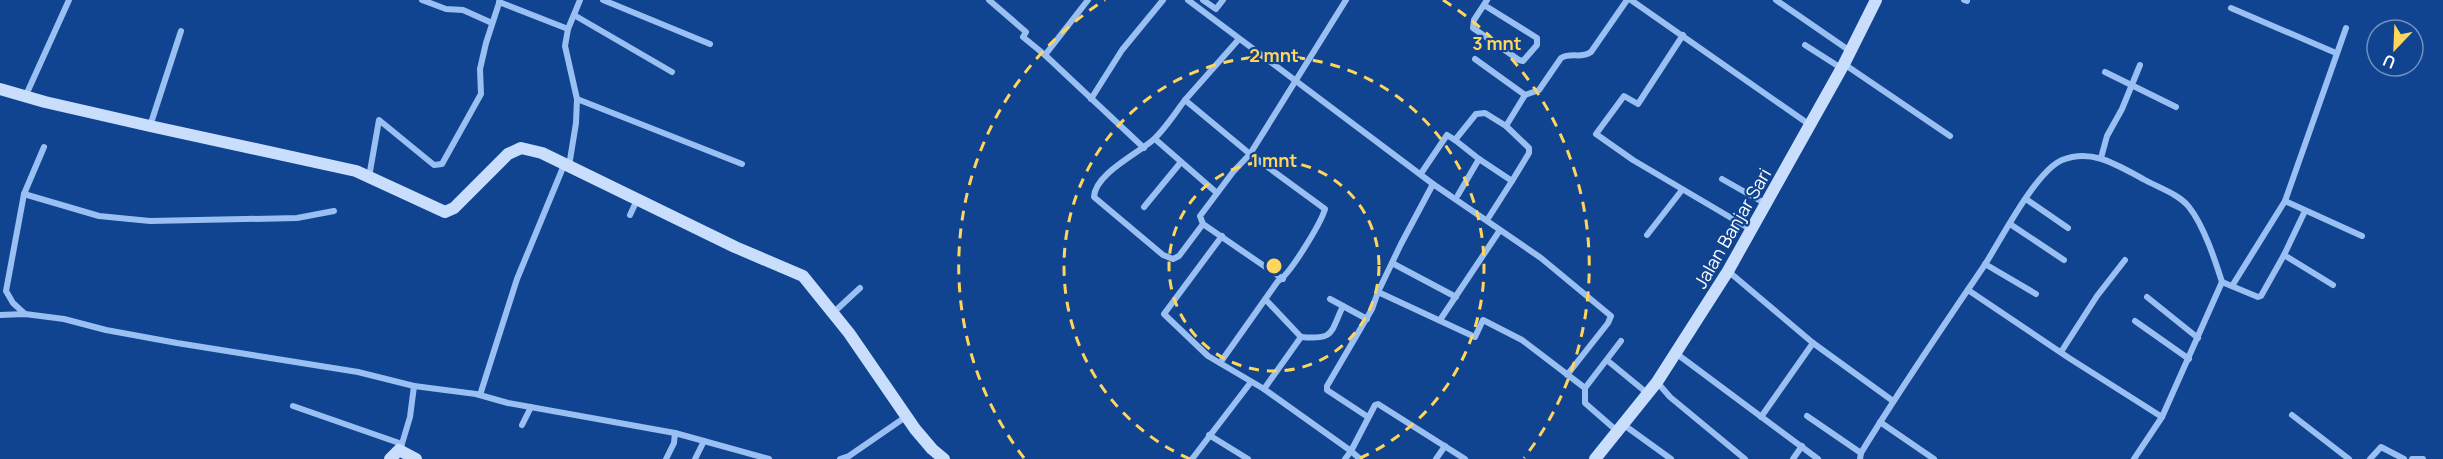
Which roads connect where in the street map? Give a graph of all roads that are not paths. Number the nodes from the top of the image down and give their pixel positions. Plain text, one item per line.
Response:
1 (69, 0) edge
2 (422, 0) edge
3 (580, 0) edge
4 (603, 0) edge
5 (989, 0) edge
6 (1088, 0) edge
7 (1163, 0) edge
8 (1188, 0) edge
9 (1203, 0) edge
10 (1222, 0) edge
11 (1346, 0) edge
12 (1629, 0) edge
13 (1776, 0) edge
14 (1876, 0) edge
15 (500, 1) edge
16 (1486, 3) edge
17 (2231, 8) dead end
18 (574, 15) junction
19 (492, 23) junction
20 (2346, 28) dead end
21 (568, 29) junction
22 (181, 31) dead end
23 (1683, 35) junction
24 (1239, 39) junction
25 (710, 44) dead end
26 (1805, 45) dead end
27 (1851, 51) junction
28 (2336, 53) junction
29 (1045, 55) junction
30 (1474, 58) dead end
31 (2140, 65) dead end
32 (1843, 66) junction
33 (672, 72) dead end
34 (2105, 72) dead end
35 (1296, 81) junction
36 (2132, 83) junction
37 (0, 89) edge
38 (26, 95) junction
39 (1526, 95) junction
40 (577, 99) junction
41 (1091, 99) junction
42 (1185, 100) junction
43 (2176, 107) dead end
44 (1810, 125) junction
45 (150, 126) junction
46 (1506, 126) junction
47 (1950, 136) dead end
48 (1155, 139) junction
49 (1455, 140) junction
50 (44, 147) dead end
51 (1143, 148) junction
52 (1250, 154) junction
53 (2101, 158) junction
54 (1479, 159) junction
55 (1181, 162) junction
56 (742, 164) dead end
57 (567, 166) junction
58 (1422, 172) dead end
59 (369, 177) junction
60 (1722, 179) dead end
61 (1512, 181) junction
62 (1433, 184) junction
63 (1682, 190) junction
64 (1217, 193) junction
65 (24, 194) junction
66 (1458, 195) dead end
67 (2026, 199) junction
68 (637, 200) junction
69 (2285, 201) junction
70 (1766, 204) junction
71 (1144, 207) dead end
72 (334, 211) dead end
73 (2305, 211) junction
74 (630, 215) dead end
75 (1489, 217) dead end
76 (1203, 224) junction
77 (2010, 224) junction
78 (2068, 228) dead end
79 (1750, 229) junction
80 (1500, 230) junction
81 (1647, 235) dead end
82 (1222, 236) junction
83 (2362, 236) dead end
84 (2284, 255) junction
85 (2064, 260) dead end
86 (2125, 260) dead end
87 (1392, 263) junction
88 (1985, 264) junction
89 (1728, 271) junction
90 (1283, 279) junction
91 (2222, 282) junction
92 (2333, 285) dead end
93 (2232, 286) junction
94 (861, 288) dead end
95 (1968, 290) junction
96 (1378, 292) junction
97 (2037, 294) dead end
98 (1456, 297) junction
99 (2147, 297) dead end
100 (1330, 299) dead end
101 (1266, 300) junction
102 (1343, 306) junction
103 (833, 313) junction
104 (25, 314) junction
105 (0, 315) edge
106 (1367, 319) junction
107 (1440, 320) junction
108 (2135, 321) dead end
109 (1301, 337) junction
110 (2198, 338) junction
111 (1621, 341) dead end
112 (1813, 343) junction
113 (2061, 352) junction
114 (1677, 354) junction
115 (2189, 359) junction
116 (1608, 361) junction
117 (1221, 363) junction
118 (1567, 375) junction
119 (1251, 382) junction
120 (1657, 382) junction
121 (414, 386) junction
122 (1585, 388) junction
123 (1264, 389) junction
124 (1647, 393) junction
125 (480, 395) junction
126 (1893, 401) junction
127 (293, 406) dead end
128 (531, 407) junction
129 (2292, 415) dead end
130 (907, 416) junction
131 (1808, 416) dead end
132 (1368, 417) junction
133 (1761, 417) junction
134 (2162, 417) junction
135 (1880, 422) junction
136 (522, 425) dead end
137 (1620, 428) junction
138 (675, 433) junction
139 (1209, 435) junction
140 (704, 441) junction
141 (1445, 446) junction
142 (1802, 446) junction
143 (397, 451) edge
144 (1351, 451) junction
145 (1860, 456) edge
146 (416, 459) edge
147 (666, 459) edge
148 (695, 459) edge
149 (769, 459) edge
150 (840, 459) edge
151 (944, 459) edge
152 (1192, 459) edge
153 (1248, 459) edge
154 (1345, 459) edge
155 (1360, 459) edge
156 (1436, 459) edge
157 (1466, 459) edge
158 (1595, 459) edge
159 (1671, 459) edge
160 (1745, 459) edge
161 (1793, 459) edge
162 (1818, 459) edge
163 (1934, 459) edge
164 (2134, 459) edge
165 (2349, 459) edge
166 (2370, 459) edge
167 (2404, 459) edge
168 (2412, 459) edge
169 (2423, 459) edge

1 - 38 street
2 - 19 street
3 - 18 street
4 - 25 street
5 - 29 street
6 - 29 street
7 - 41 street
8 - 24 street
9 - 10 street
11 - 35 street
12 - 23 street
12 - 39 street
13 - 27 street
14 - 27 street, Jalan Banjar Sari
15 - 19 street
15 - 21 street
16 - 16 street
17 - 28 street
18 - 21 street
18 - 33 street
19 - 59 street
20 - 28 street
21 - 40 street
22 - 45 street
23 - 44 street
23 - 63 street
24 - 35 street
24 - 42 street
26 - 32 street
27 - 32 street, Jalan Banjar Sari
28 - 69 street
29 - 41 street
30 - 39 street
31 - 36 street
32 - 44 street, Jalan Banjar Sari
32 - 47 street
34 - 36 street
35 - 52 street
35 - 62 street
36 - 43 street
36 - 53 street
37 - 38 street
38 - 45 street
39 - 46 street
40 - 56 street
40 - 57 street
41 - 51 street
42 - 48 street
42 - 52 street
44 - 70 street, Jalan Banjar Sari
45 - 59 street
46 - 49 street
46 - 61 street
48 - 51 street
48 - 55 street
49 - 54 street
49 - 58 street
50 - 65 street
51 - 76 street
52 - 64 street
52 - 90 street
53 - 67 street
53 - 91 street
54 - 61 street
54 - 66 street
55 - 64 street
55 - 71 street
57 - 59 street
57 - 68 street
57 - 125 street
60 - 70 street
61 - 75 street
62 - 80 street
62 - 87 street
63 - 79 street
63 - 81 street
64 - 76 street
65 - 72 street
65 - 104 street
67 - 77 street
67 - 78 street
68 - 74 street
68 - 103 street
69 - 73 street
69 - 93 street
70 - 79 street, Jalan Banjar Sari
73 - 83 street
73 - 84 street
76 - 82 street
77 - 85 street
77 - 88 street
79 - 89 street, Jalan Banjar Sari
80 - 98 street
80 - 118 street
82 - 90 street
82 - 117 street
84 - 92 street
84 - 93 street
86 - 113 street
87 - 96 street
87 - 98 street
88 - 95 street
88 - 97 street
89 - 112 street
89 - 114 street, Jalan Banjar Sari
90 - 101 street
91 - 93 street
91 - 110 street
94 - 103 street
95 - 113 street
95 - 126 street
96 - 106 street
96 - 107 street
98 - 107 street
99 - 110 street
100 - 102 street
101 - 109 street
101 - 117 street
102 - 106 street
102 - 109 street
103 - 130 street
104 - 105 street
104 - 121 street
106 - 132 street
107 - 118 street
108 - 115 street
109 - 123 street
110 - 115 street
111 - 116 street
112 - 126 street
112 - 133 street
113 - 134 street
114 - 120 street, Jalan Banjar Sari
114 - 133 street
115 - 134 street
116 - 122 street
116 - 124 street
117 - 119 street
118 - 122 street
119 - 123 street
119 - 139 street
120 - 124 street, Jalan Banjar Sari
120 - 160 street
121 - 125 street
121 - 143 street
122 - 137 street
123 - 144 street
124 - 137 street, Jalan Banjar Sari
125 - 128 street
126 - 135 street
127 - 143 street
128 - 136 street
128 - 138 street
129 - 165 street
130 - 150 street
130 - 151 street
131 - 145 street
132 - 141 street
132 - 144 street
133 - 142 street
134 - 164 street
135 - 145 street
135 - 163 street
137 - 158 street, Jalan Banjar Sari
137 - 159 street
138 - 140 street
138 - 147 street
139 - 152 street
139 - 153 street
140 - 148 street
140 - 149 street
141 - 156 street
141 - 157 street
142 - 161 street
142 - 162 street
143 - 146 street
144 - 154 street
144 - 155 street
166 - 167 street
168 - 169 street

